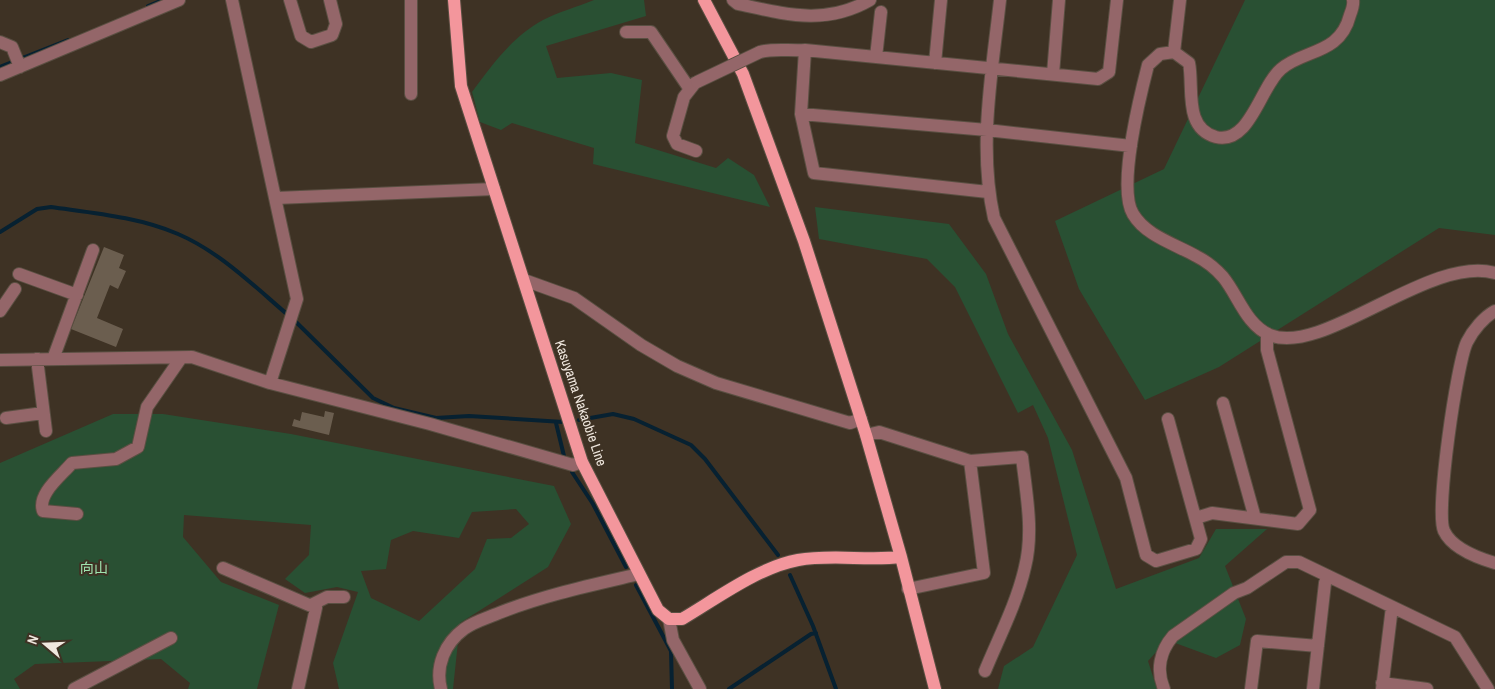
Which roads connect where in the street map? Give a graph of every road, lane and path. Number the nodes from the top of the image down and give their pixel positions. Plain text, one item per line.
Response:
1 (179, 0) edge
2 (232, 0) edge
3 (290, 0) edge
4 (330, 0) edge
5 (411, 0) edge
6 (454, 0) edge
7 (704, 0) edge
8 (733, 0) edge
9 (870, 0) edge
10 (941, 0) edge
11 (1000, 0) edge
12 (1059, 0) edge
13 (1117, 0) edge
14 (1180, 0) edge
15 (1353, 0) edge
16 (881, 12) dead end
17 (626, 32) dead end
18 (0, 42) edge
19 (805, 50) junction
20 (1174, 52) junction
21 (876, 57) junction
22 (19, 62) junction
23 (935, 63) junction
24 (992, 69) junction
25 (1054, 74) junction
26 (0, 75) edge
27 (693, 85) junction
28 (412, 94) dead end
29 (801, 114) junction
30 (987, 130) junction
31 (1131, 146) junction
32 (696, 151) dead end
33 (494, 190) junction
34 (988, 192) junction
35 (276, 198) junction
36 (93, 250) dead end
37 (1495, 273) edge
38 (19, 274) dead end
39 (524, 280) junction
40 (15, 289) dead end
41 (77, 295) junction
42 (0, 311) edge
43 (1495, 311) edge
44 (1267, 334) junction
45 (181, 358) junction
46 (37, 359) junction
47 (53, 359) junction
48 (0, 360) edge
49 (270, 383) junction
50 (1223, 403) dead end
51 (43, 412) junction
52 (6, 418) dead end
53 (861, 419) junction
54 (1168, 419) dead end
55 (46, 430) dead end
56 (866, 436) junction
57 (970, 461) junction
58 (582, 462) junction
59 (77, 514) dead end
60 (1196, 518) junction
61 (1255, 518) junction
62 (902, 557) junction
63 (1495, 563) edge
64 (223, 568) dead end
65 (639, 574) junction
66 (1328, 576) junction
67 (908, 590) junction
68 (344, 597) dead end
69 (311, 606) junction
70 (1392, 607) junction
71 (669, 620) junction
72 (171, 638) dead end
73 (1318, 646) junction
74 (985, 671) dead end
75 (1382, 686) edge
76 (74, 689) edge
77 (298, 689) edge
78 (441, 689) edge
79 (700, 689) edge
80 (935, 689) edge
81 (1164, 689) edge
82 (1251, 689) edge
83 (1313, 689) edge
84 (1427, 689) edge
85 (1488, 689) edge

1 - 22 street
2 - 35 street
3 - 4 street
5 - 28 street
6 - 33 main road, Kasuyama Nakaobie Line
7 - 53 main road
8 - 9 street
10 - 23 street
11 - 24 street
12 - 25 street
13 - 25 street
14 - 20 street
15 - 20 street
16 - 21 street
17 - 27 street
18 - 22 street
19 - 21 street
19 - 27 street, bridge
19 - 29 street
20 - 31 street
21 - 23 street
22 - 26 street
23 - 24 street
24 - 25 street
24 - 30 street
27 - 32 street
29 - 30 street
29 - 34 street
30 - 31 street
30 - 34 street
31 - 44 street
33 - 35 street
33 - 39 main road, Kasuyama Nakaobie Line
34 - 60 street
35 - 49 street
36 - 41 street
37 - 44 street
38 - 41 street
39 - 53 street
39 - 58 main road, Kasuyama Nakaobie Line
40 - 42 street
41 - 47 street
43 - 63 street
44 - 61 street
45 - 47 street
45 - 49 street
45 - 59 street
46 - 47 street
46 - 48 street
46 - 51 street
49 - 58 street
50 - 61 street
51 - 52 street
51 - 55 street
53 - 56 main road
54 - 60 street
56 - 57 street
56 - 62 main road
57 - 67 street
57 - 74 street
58 - 65 main road, Kasuyama Nakaobie Line
60 - 61 street
62 - 67 main road
62 - 71 main road
64 - 69 street
65 - 71 main road, Kasuyama Nakaobie Line
65 - 78 street
66 - 70 street
66 - 73 street
66 - 81 street
67 - 80 main road
68 - 69 street
69 - 77 street
70 - 75 street
70 - 85 street
71 - 79 street
72 - 76 street
73 - 82 street
73 - 83 street
75 - 84 street

